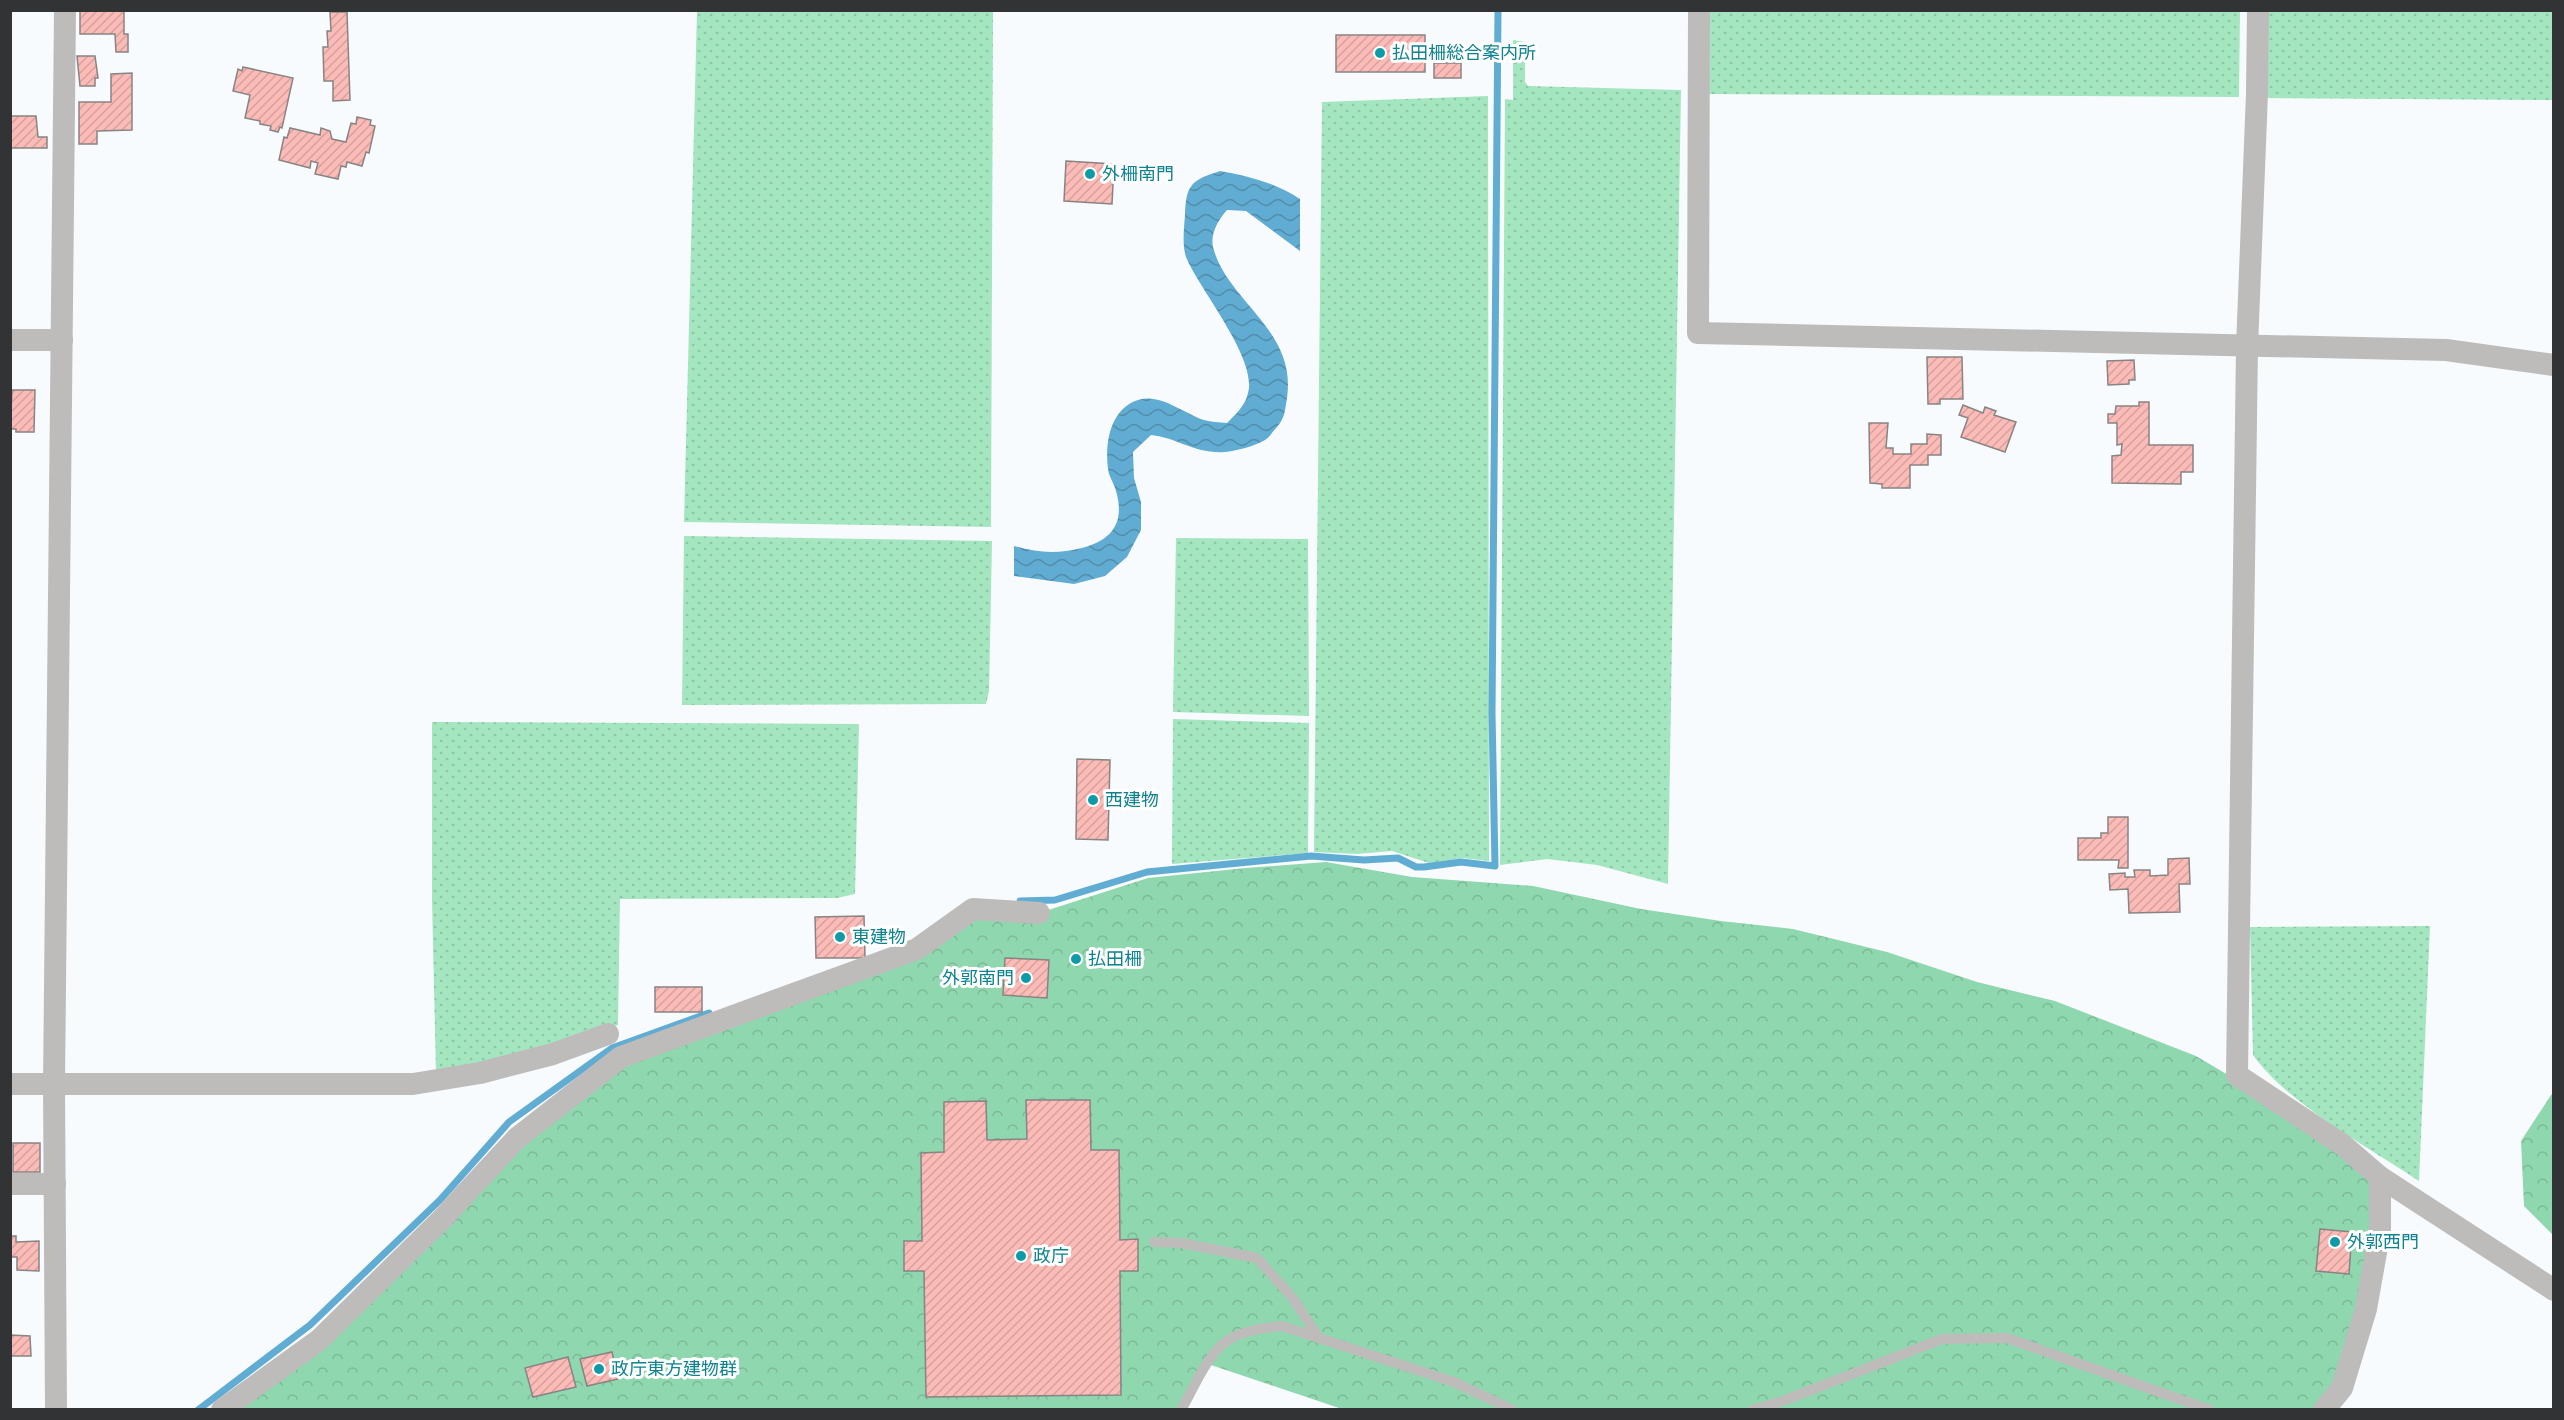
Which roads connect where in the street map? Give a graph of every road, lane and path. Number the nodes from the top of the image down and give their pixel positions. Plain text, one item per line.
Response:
1 (65, 10) edge
2 (1699, 10) edge
3 (2258, 10) edge
4 (10, 340) edge
5 (62, 340) junction
6 (2247, 347) junction
7 (2553, 365) edge
8 (1039, 913) dead end
9 (608, 1034) dead end
10 (10, 1084) edge
11 (54, 1084) junction
12 (2380, 1177) junction
13 (10, 1184) edge
14 (55, 1184) junction
15 (1154, 1242) dead end
16 (2553, 1290) edge
17 (1319, 1338) junction
18 (56, 1410) edge
19 (222, 1410) edge
20 (1181, 1410) edge
21 (1513, 1410) edge
22 (1752, 1410) edge
23 (2210, 1410) edge
24 (2324, 1410) edge

1 - 5 street
2 - 6 street
3 - 6 street
4 - 5 street
5 - 11 street
6 - 7 street
6 - 12 street
8 - 19 street
9 - 11 street
10 - 11 street
11 - 14 street
12 - 16 street
12 - 24 street
13 - 14 street
14 - 18 street
15 - 17 lane
17 - 20 lane
17 - 21 lane
22 - 23 lane

